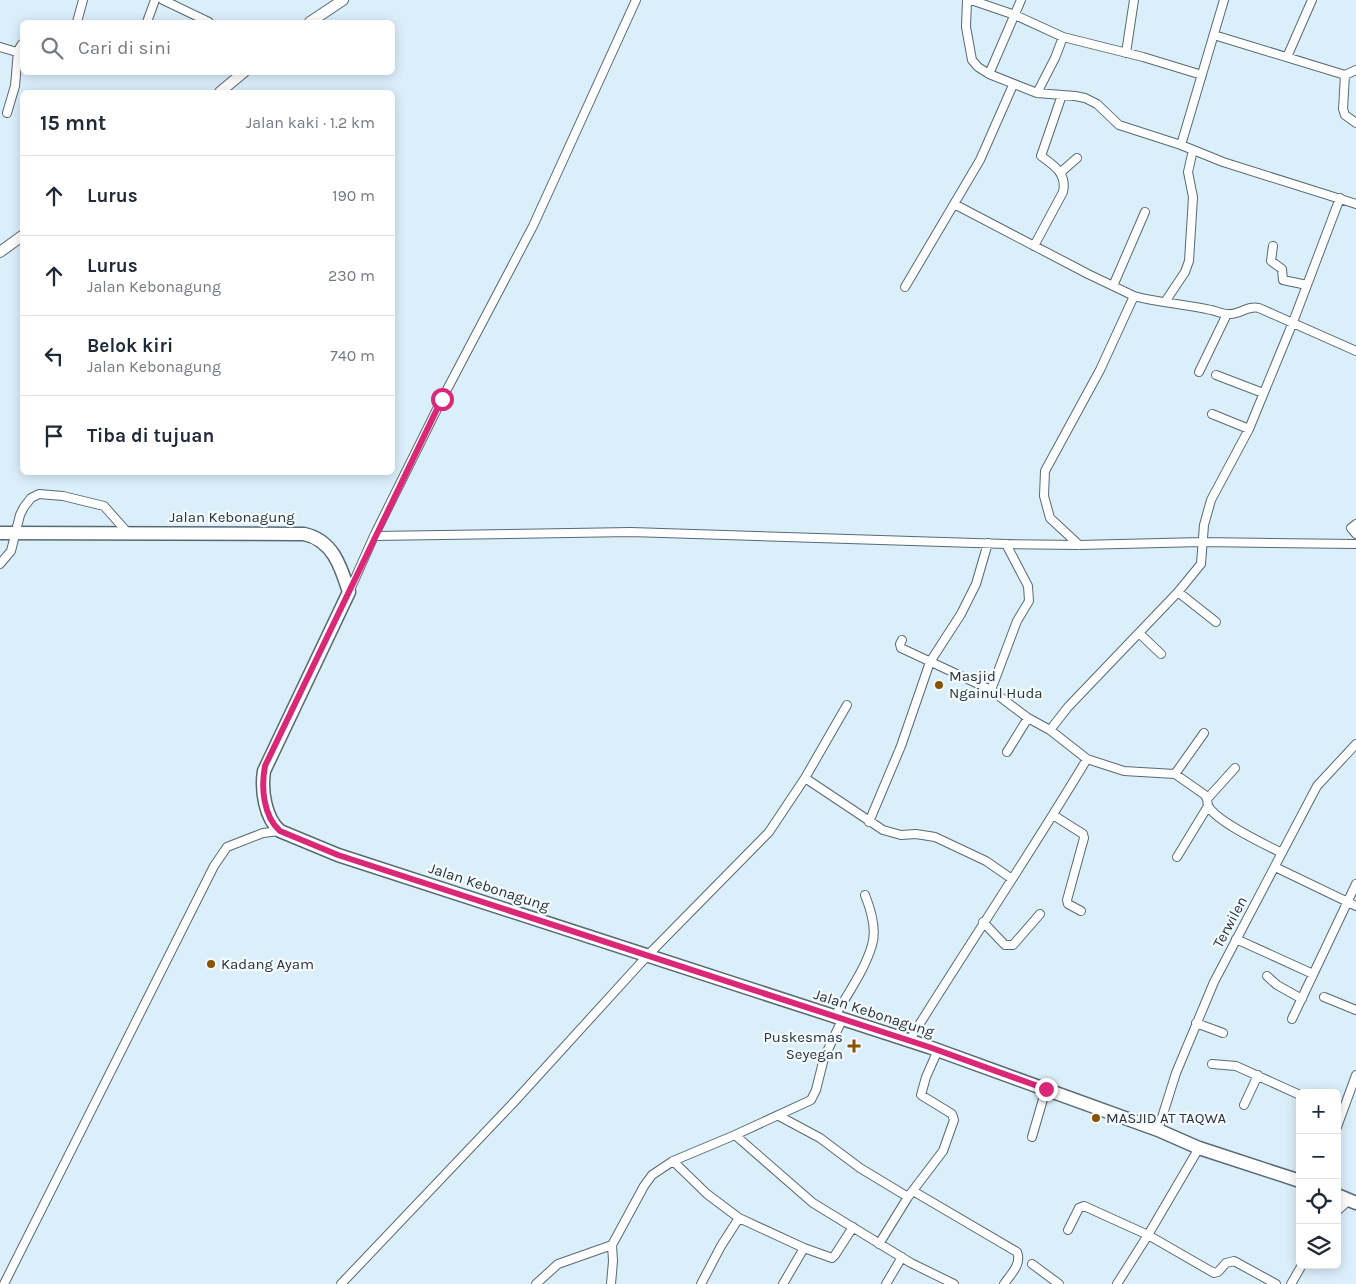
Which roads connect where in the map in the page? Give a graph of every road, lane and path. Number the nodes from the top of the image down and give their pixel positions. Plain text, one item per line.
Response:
1 (83, 0) edge
2 (155, 0) edge
3 (163, 0) edge
4 (343, 0) edge
5 (636, 0) edge
6 (967, 0) edge
7 (971, 0) edge
8 (1021, 0) edge
9 (1134, 0) edge
10 (1224, 0) edge
11 (1312, 0) edge
12 (171, 2) edge
13 (1015, 15) junction
14 (78, 20) edge
15 (148, 20) edge
16 (205, 20) edge
17 (313, 20) edge
18 (1214, 35) junction
19 (1063, 37) junction
20 (0, 47) edge
21 (20, 47) edge
22 (1126, 54) junction
23 (1287, 57) junction
24 (1356, 70) edge
25 (989, 74) junction
26 (240, 75) edge
27 (1202, 75) junction
28 (1345, 75) junction
29 (1013, 85) junction
30 (222, 90) edge
31 (1037, 93) junction
32 (1062, 95) junction
33 (7, 112) dead end
34 (1356, 123) edge
35 (1181, 145) junction
36 (1193, 150) junction
37 (1077, 158) dead end
38 (1061, 172) junction
39 (1340, 198) junction
40 (954, 204) junction
41 (1356, 204) edge
42 (1145, 212) dead end
43 (20, 237) edge
44 (1034, 246) junction
45 (1273, 246) dead end
46 (0, 252) edge
47 (1307, 285) junction
48 (1113, 286) junction
49 (905, 287) dead end
50 (1134, 296) junction
51 (1165, 302) junction
52 (1227, 314) junction
53 (1292, 322) junction
54 (1356, 351) edge
55 (1199, 372) dead end
56 (1216, 375) dead end
57 (1263, 394) junction
58 (1212, 414) dead end
59 (1249, 429) junction
60 (1356, 524) edge
61 (0, 532) edge
62 (16, 532) junction
63 (128, 533) junction
64 (1356, 534) edge
65 (374, 536) junction
66 (1202, 542) junction
67 (988, 543) junction
68 (1006, 544) junction
69 (1356, 544) edge
70 (1079, 545) junction
71 (0, 564) edge
72 (349, 592) junction
73 (1178, 592) junction
74 (1216, 622) dead end
75 (1139, 633) junction
76 (902, 640) dead end
77 (1161, 654) dead end
78 (930, 662) junction
79 (991, 690) junction
80 (847, 705) dead end
81 (1028, 718) junction
82 (1050, 730) junction
83 (1204, 733) dead end
84 (1356, 744) edge
85 (1007, 752) dead end
86 (1087, 759) junction
87 (1235, 768) dead end
88 (1175, 774) junction
89 (805, 778) junction
90 (1207, 803) junction
91 (1053, 815) junction
92 (869, 822) junction
93 (280, 831) junction
94 (1282, 853) junction
95 (1177, 857) dead end
96 (1275, 867) junction
97 (1012, 879) junction
98 (1356, 884) edge
99 (866, 895) dead end
100 (1348, 902) junction
101 (1356, 906) edge
102 (1081, 911) dead end
103 (1040, 914) dead end
104 (983, 922) junction
105 (1236, 939) junction
106 (648, 955) junction
107 (1313, 974) junction
108 (1267, 976) dead end
109 (1324, 997) dead end
110 (1302, 998) junction
111 (1356, 1010) edge
112 (1292, 1018) dead end
113 (838, 1019) junction
114 (1196, 1022) junction
115 (1223, 1033) dead end
116 (909, 1041) junction
117 (938, 1050) junction
118 (1212, 1064) dead end
119 (1258, 1075) junction
120 (1356, 1075) edge
121 (1046, 1089) junction
122 (1296, 1093) edge
123 (1244, 1105) dead end
124 (1341, 1110) edge
125 (779, 1116) junction
126 (1158, 1130) junction
127 (735, 1135) junction
128 (1032, 1137) dead end
129 (1199, 1148) junction
130 (673, 1161) junction
131 (1296, 1180) edge
132 (911, 1194) junction
133 (739, 1218) junction
134 (853, 1226) junction
135 (1068, 1230) dead end
136 (1148, 1235) junction
137 (879, 1244) junction
138 (612, 1245) junction
139 (804, 1248) junction
140 (902, 1258) junction
141 (1032, 1264) dead end
142 (1300, 1269) edge
143 (4, 1284) edge
144 (341, 1284) edge
145 (536, 1284) edge
146 (611, 1284) edge
147 (701, 1284) edge
148 (783, 1284) edge
149 (886, 1284) edge
150 (954, 1284) edge
151 (1004, 1284) edge
152 (1059, 1284) edge
153 (1117, 1284) edge
154 (1276, 1284) edge
155 (1291, 1284) edge

1 - 14 street
2 - 15 street
3 - 12 street
4 - 17 street
5 - 65 street
6 - 25 street
7 - 13 street
8 - 13 street
9 - 22 street
10 - 18 street
11 - 23 street
12 - 16 street
13 - 19 street
13 - 25 street
18 - 23 street
18 - 27 street
19 - 22 street
19 - 31 street
20 - 21 street
21 - 33 street
22 - 27 street
23 - 28 street
24 - 28 street
25 - 29 street
26 - 30 street
27 - 35 street
28 - 34 street
29 - 31 street
29 - 40 street
31 - 32 street
32 - 35 street
32 - 38 street
35 - 36 street
36 - 39 street
36 - 51 street
37 - 38 street
38 - 44 street
39 - 41 street
39 - 47 street
40 - 44 street
40 - 49 street
42 - 48 street
43 - 46 street
44 - 48 street
45 - 47 street
47 - 53 street
48 - 50 street
50 - 51 street
50 - 70 street
51 - 52 street
52 - 53 street
52 - 55 street
53 - 54 street
53 - 57 street
56 - 57 street
57 - 59 street
58 - 59 street
59 - 66 street
60 - 64 street
61 - 62 main road, Jalan Kebonagung
62 - 63 main road, Jalan Kebonagung
62 - 63 street
62 - 71 street
63 - 72 main road, Jalan Kebonagung
65 - 67 street
65 - 72 street
66 - 69 street
66 - 70 street
66 - 73 street
67 - 68 street
67 - 78 street
68 - 70 street
68 - 79 street
72 - 93 main road
73 - 74 street
73 - 75 street
75 - 77 street
75 - 82 street
76 - 78 street
78 - 79 street
78 - 92 street
79 - 81 street
80 - 89 street
81 - 82 street
81 - 85 street
82 - 86 street
83 - 88 street
84 - 94 street, Terwilen
86 - 88 street
86 - 91 street
87 - 90 street
88 - 90 street
89 - 92 street
89 - 106 street
90 - 94 street
90 - 95 street
91 - 97 street
91 - 102 street
92 - 97 street
93 - 106 main road, Jalan Kebonagung
93 - 143 street
94 - 96 street, Terwilen
96 - 100 street
96 - 105 street, Terwilen
97 - 104 street
98 - 100 street
99 - 113 street
100 - 101 street
100 - 107 street
103 - 104 street
104 - 116 street
105 - 107 street
105 - 114 street, Terwilen
106 - 113 main road, Jalan Kebonagung
106 - 144 street
107 - 110 street
108 - 110 street
109 - 111 street
110 - 112 street
113 - 116 main road, Jalan Kebonagung
113 - 125 street
114 - 115 street
114 - 126 street, Terwilen
116 - 117 main road, Jalan Kebonagung
117 - 121 main road, Jalan Kebonagung
117 - 132 street
118 - 119 street
119 - 122 street
119 - 123 street
120 - 124 street
121 - 126 main road, Jalan Kebonagung
121 - 128 street
125 - 127 street
125 - 132 street
126 - 129 main road, Jalan Kebonagung
127 - 130 street
127 - 134 street
129 - 131 main road, Jalan Kebonagung
129 - 136 street
130 - 133 street
130 - 138 street
132 - 137 street
132 - 151 street
133 - 139 street
133 - 147 street
134 - 137 street
134 - 139 street
135 - 136 street
136 - 153 street
136 - 154 street
137 - 140 street
138 - 145 street
138 - 146 street
139 - 148 street
140 - 149 street
140 - 150 street
141 - 152 street
142 - 155 street

